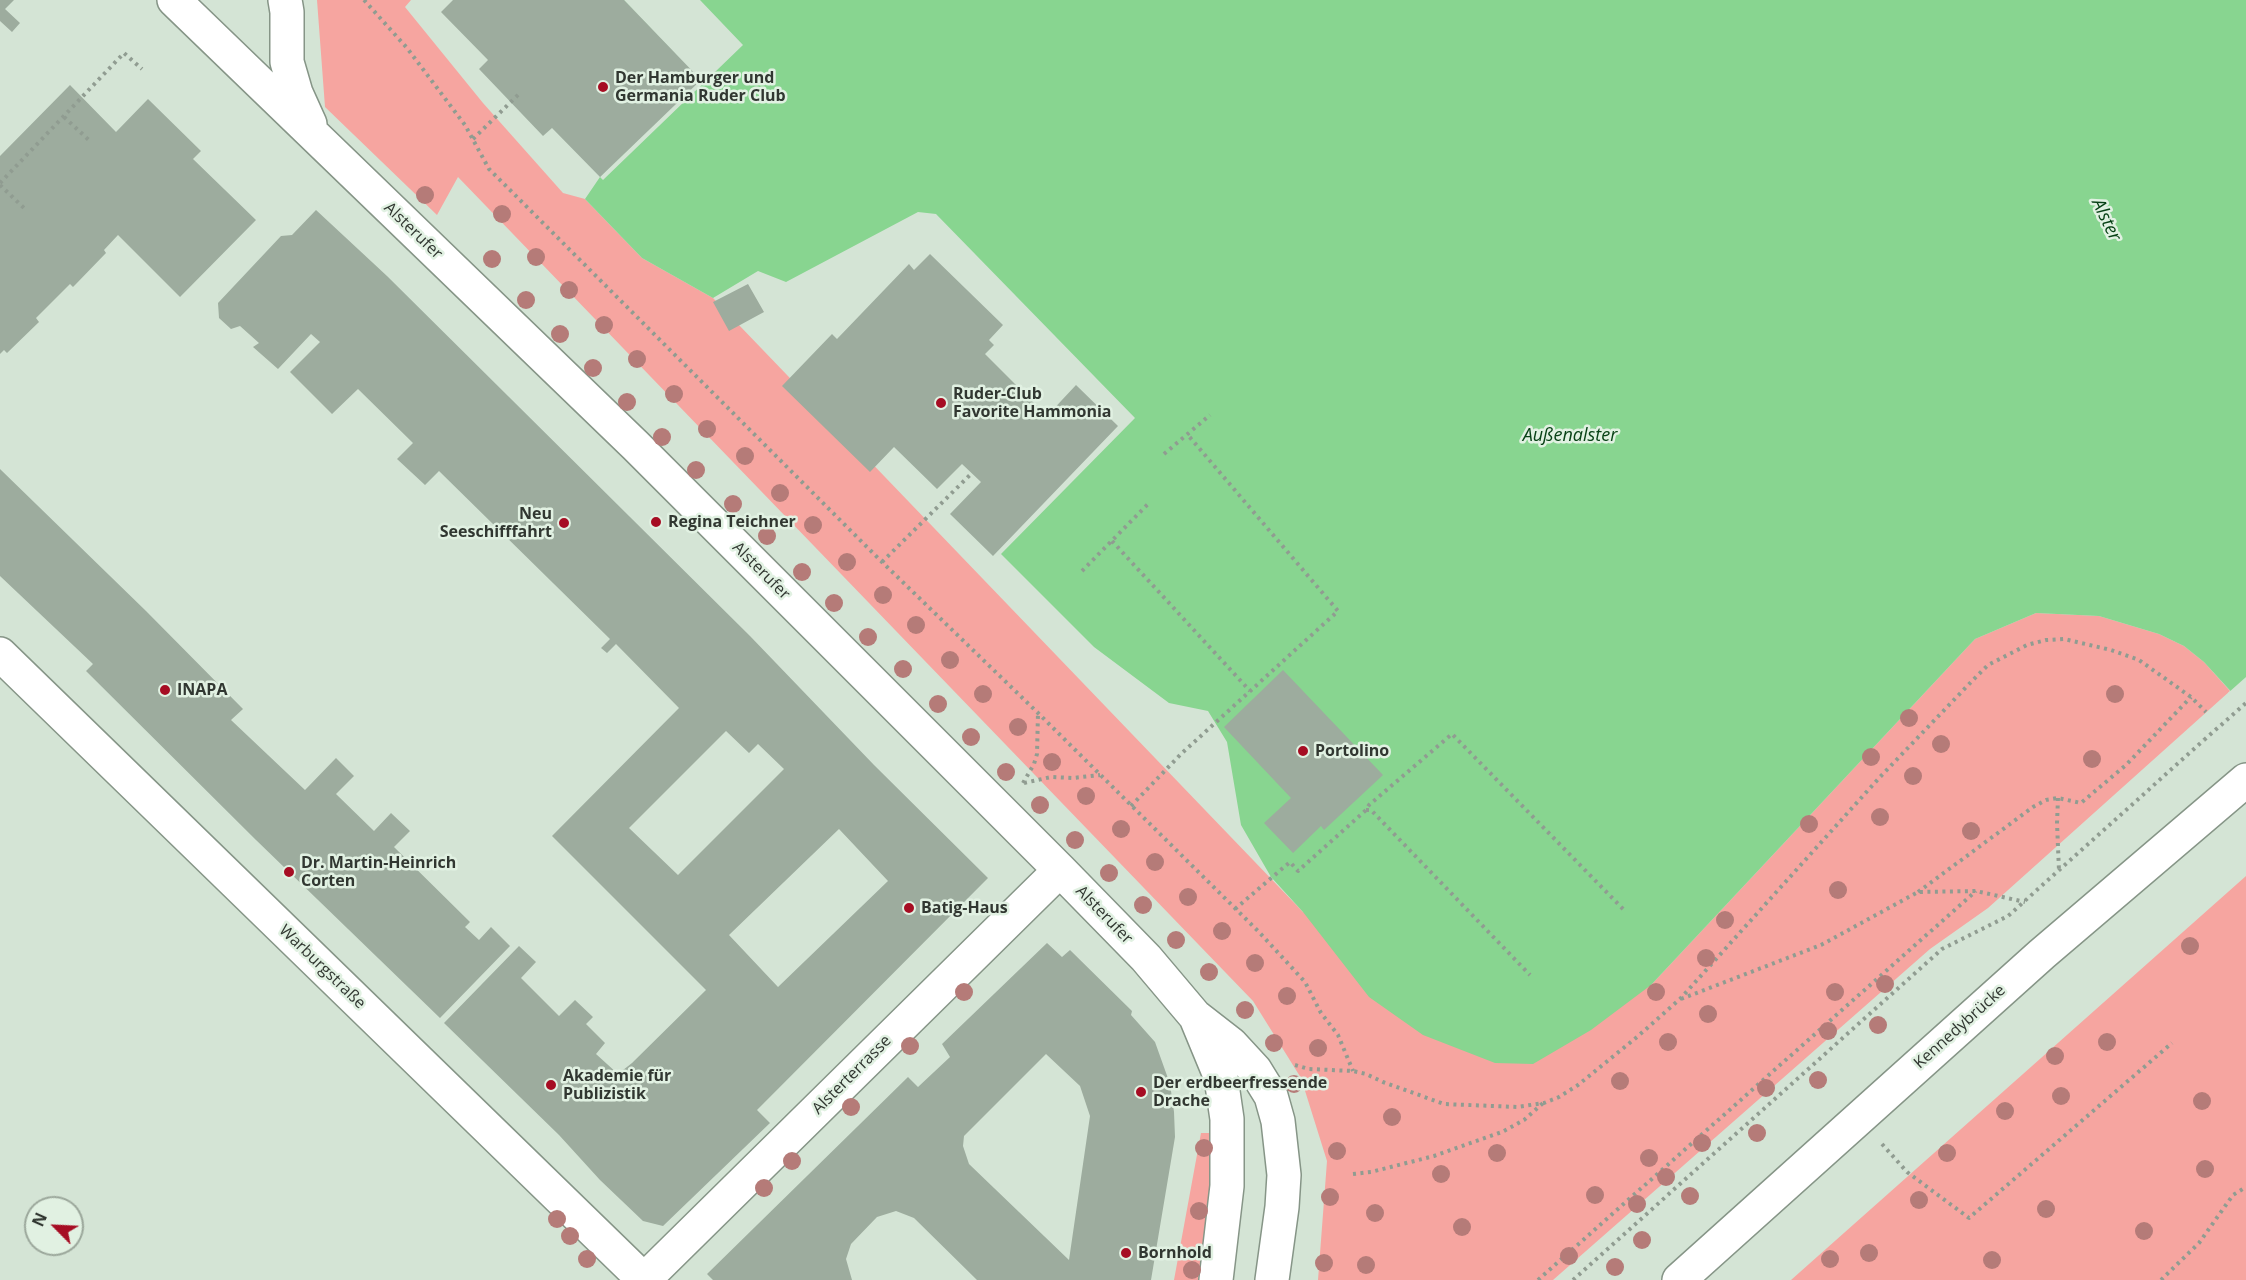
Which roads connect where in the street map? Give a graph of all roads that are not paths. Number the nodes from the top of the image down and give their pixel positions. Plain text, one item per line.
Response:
1 (285, 0) edge
2 (186, 4) edge
3 (316, 137) junction
4 (0, 654) edge
5 (2244, 781) edge
6 (1060, 870) junction
7 (1195, 1016) junction
8 (644, 1280) edge
9 (1216, 1280) edge
10 (1272, 1280) edge
11 (1679, 1280) edge

1 - 3 street, Alsterufer
2 - 3 street, Alsterufer
3 - 6 street, Alsterufer
4 - 8 street, Warburgstraße
5 - 11 street, Kennedybrücke
6 - 7 street, Alsterufer
6 - 8 street, Alsterterrasse
7 - 9 street, Alsterufer
7 - 10 street, Alsterufer

